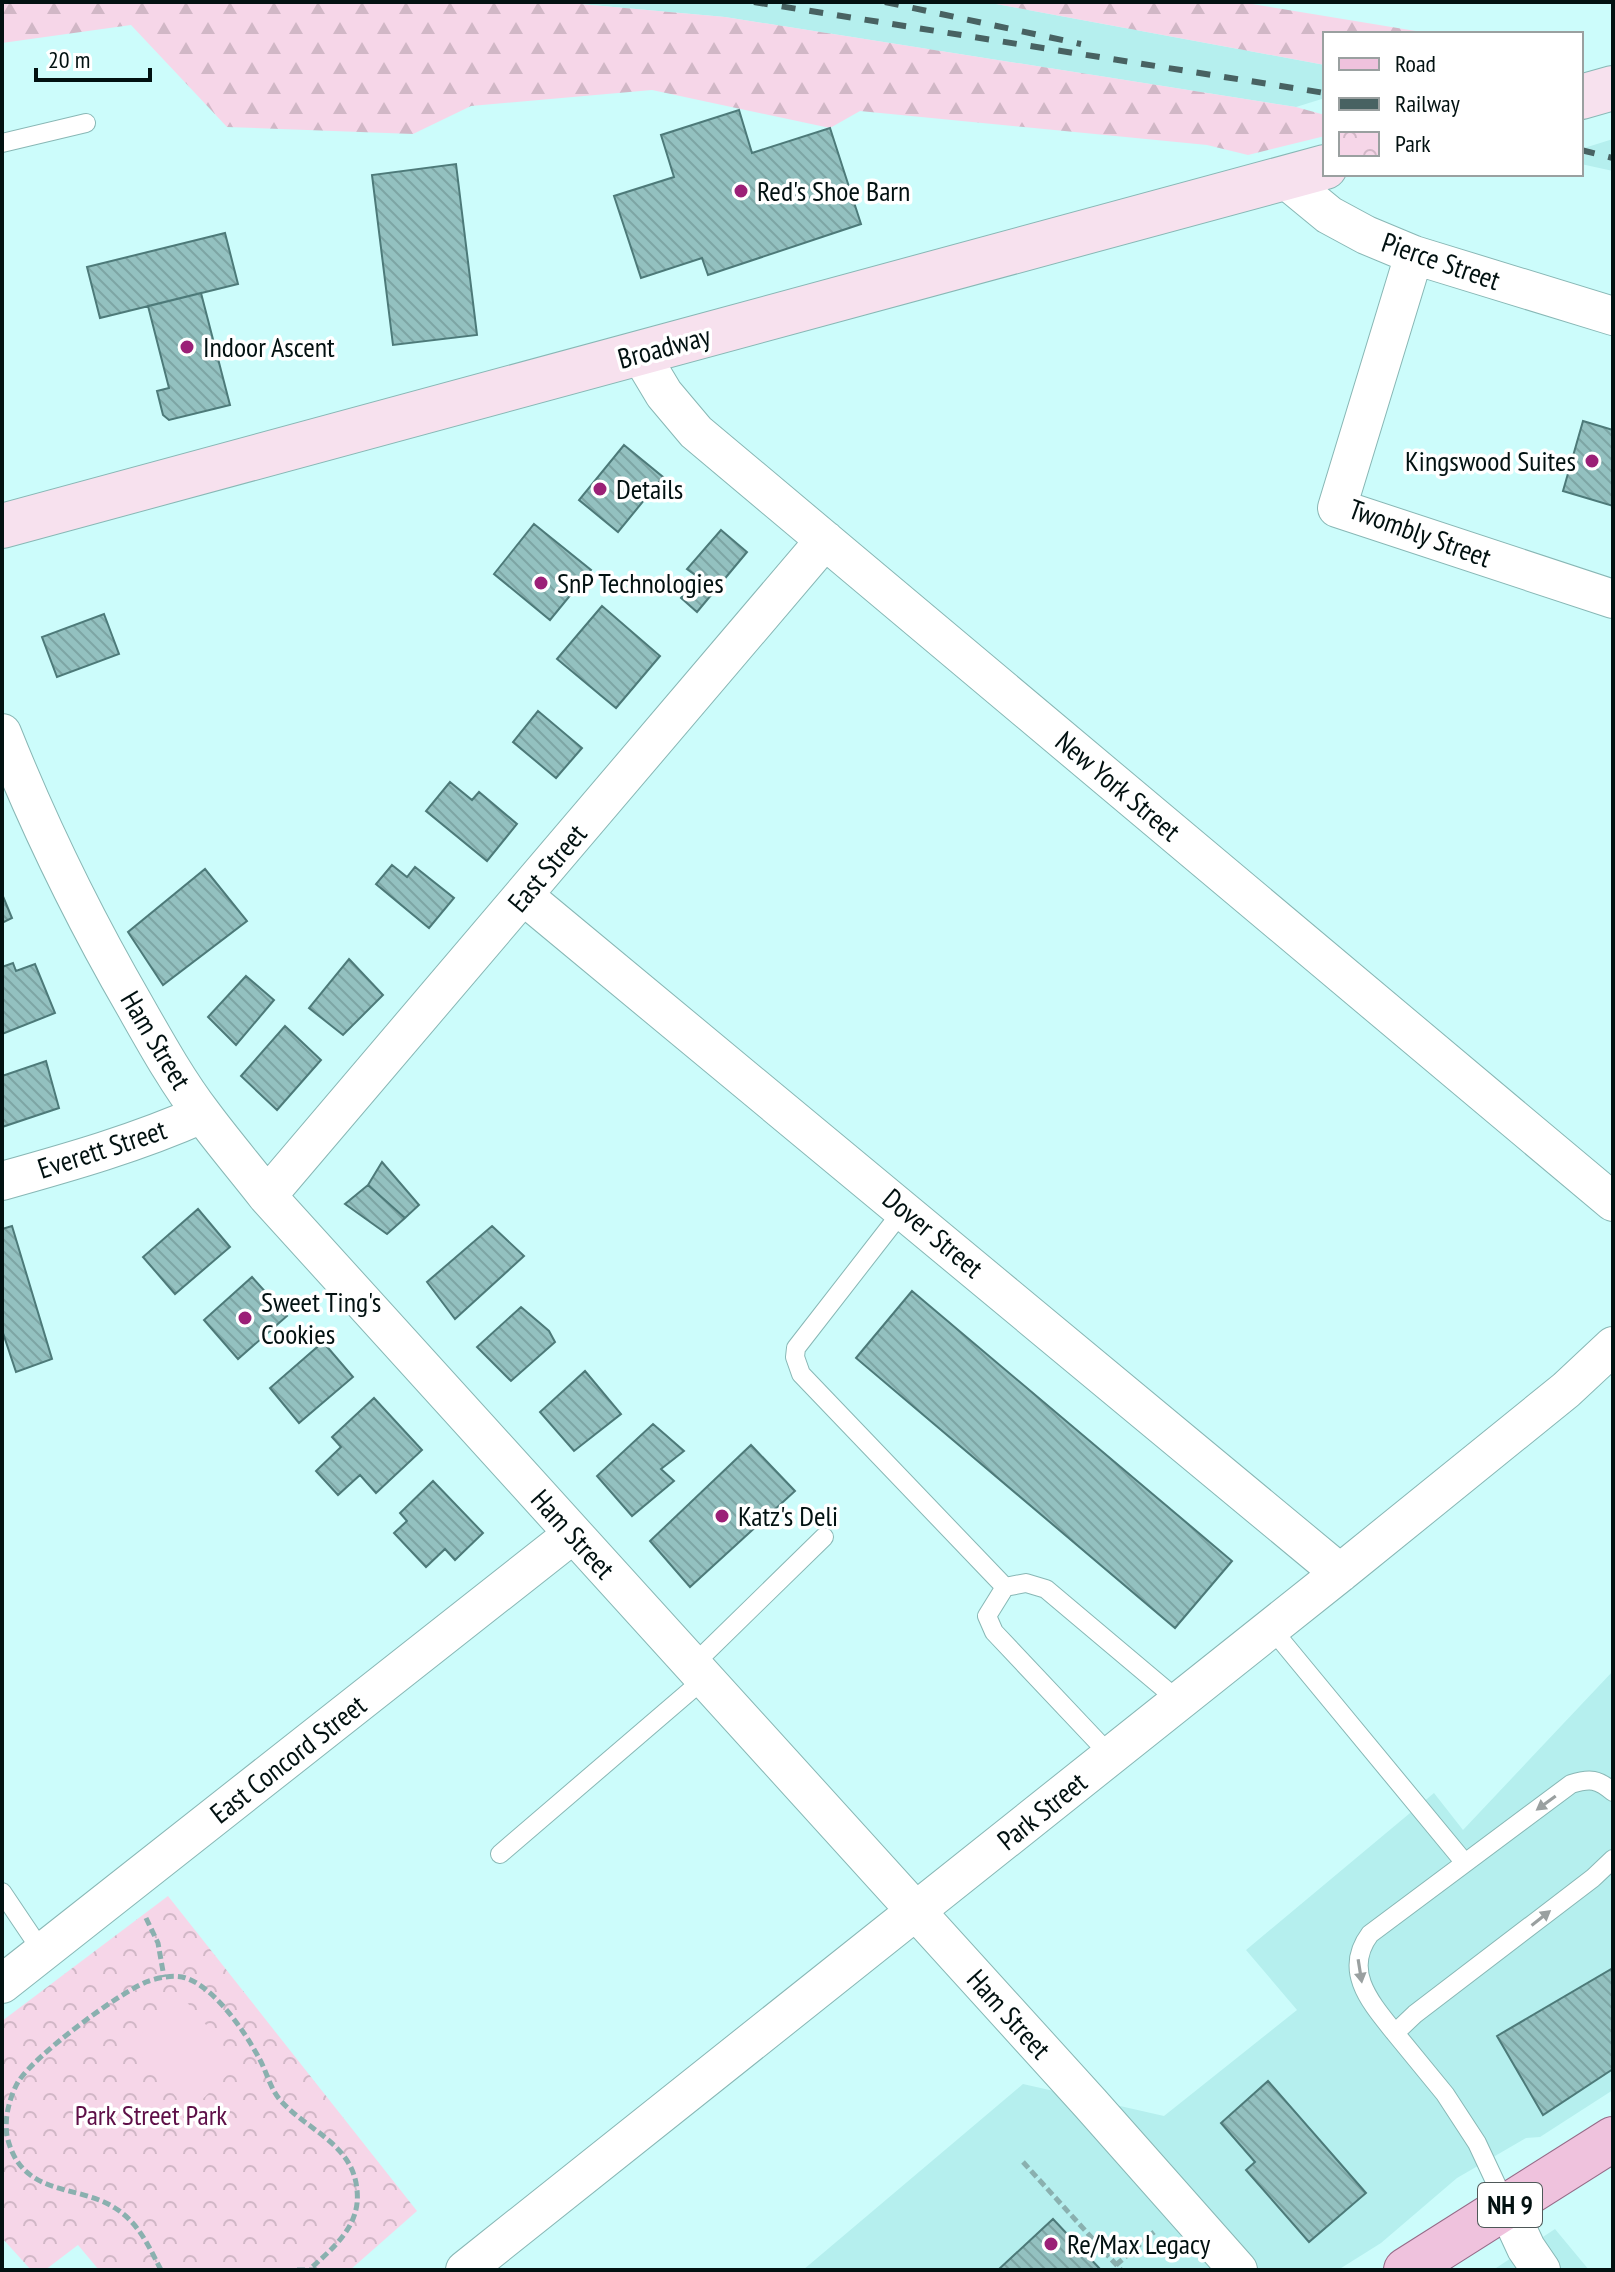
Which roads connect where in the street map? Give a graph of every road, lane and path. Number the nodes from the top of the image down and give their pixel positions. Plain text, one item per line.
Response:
1 (1613, 88) edge
2 (1583, 96) edge
3 (86, 123) dead end
4 (2, 143) edge
5 (1304, 172) edge
6 (1414, 255) junction
7 (1613, 316) edge
8 (640, 354) junction
9 (2, 526) edge
10 (825, 540) junction
11 (1613, 599) edge
12 (2, 733) edge
13 (524, 896) junction
14 (202, 1114) junction
15 (2, 1181) edge
16 (267, 1196) junction
17 (1613, 1202) edge
18 (904, 1209) junction
19 (1613, 1346) edge
20 (573, 1534) junction
21 (824, 1537) dead end
22 (1340, 1573) junction
23 (1005, 1587) junction
24 (1271, 1628) junction
25 (698, 1672) junction
26 (1179, 1701) junction
27 (1111, 1756) junction
28 (1613, 1792) edge
29 (500, 1854) dead end
30 (1613, 1859) edge
31 (1465, 1863) junction
32 (2, 1892) edge
33 (915, 1912) junction
34 (146, 1917) dead end
35 (43, 1953) junction
36 (164, 1977) junction
37 (2, 1984) edge
38 (1395, 2033) junction
39 (5, 2114) edge
40 (1613, 2139) edge
41 (1023, 2162) dead end
42 (1507, 2207) junction
43 (1161, 2226) dead end
44 (1119, 2268) edge
45 (310, 2269) edge
46 (161, 2270) edge
47 (297, 2270) edge
48 (317, 2270) edge
49 (465, 2270) edge
50 (1238, 2270) edge
51 (1406, 2270) edge
52 (1541, 2270) edge

1 - 2 street
3 - 4 lane
5 - 6 street, Pierce Street
5 - 8 street, Broadway
6 - 7 street, Pierce Street
6 - 11 street, Twombly Street
8 - 9 street, Broadway
8 - 10 street, New York Street
10 - 13 street, East Street
10 - 17 street, New York Street
12 - 14 street, Ham Street
13 - 16 street, East Street
13 - 18 street, Dover Street
14 - 15 street, Everett Street
14 - 16 street, Ham Street
16 - 20 street, Ham Street
18 - 22 street, Dover Street
18 - 23 lane
19 - 22 street, Park Street
20 - 25 street, Ham Street
20 - 35 street, East Concord Street
21 - 25 lane
22 - 24 street, Park Street
23 - 26 lane
23 - 27 lane
24 - 26 street, Park Street
24 - 31 lane
25 - 29 lane
25 - 33 street, Ham Street
26 - 27 street, Park Street
27 - 33 street, Park Street
28 -> 31 lane
38 -> 30 lane
31 -> 38 lane
32 - 35 lane
33 - 49 street, Park Street
33 - 50 street, Ham Street
34 - 36 path
35 - 37 street, East Concord Street
36 - 39 path
36 - 45 path
38 - 42 lane
39 - 46 path
40 - 42 main road, NH 9
41 - 44 path
42 - 51 main road, NH 9
42 - 52 street
43 - 44 path
45 - 47 path
45 - 48 path

